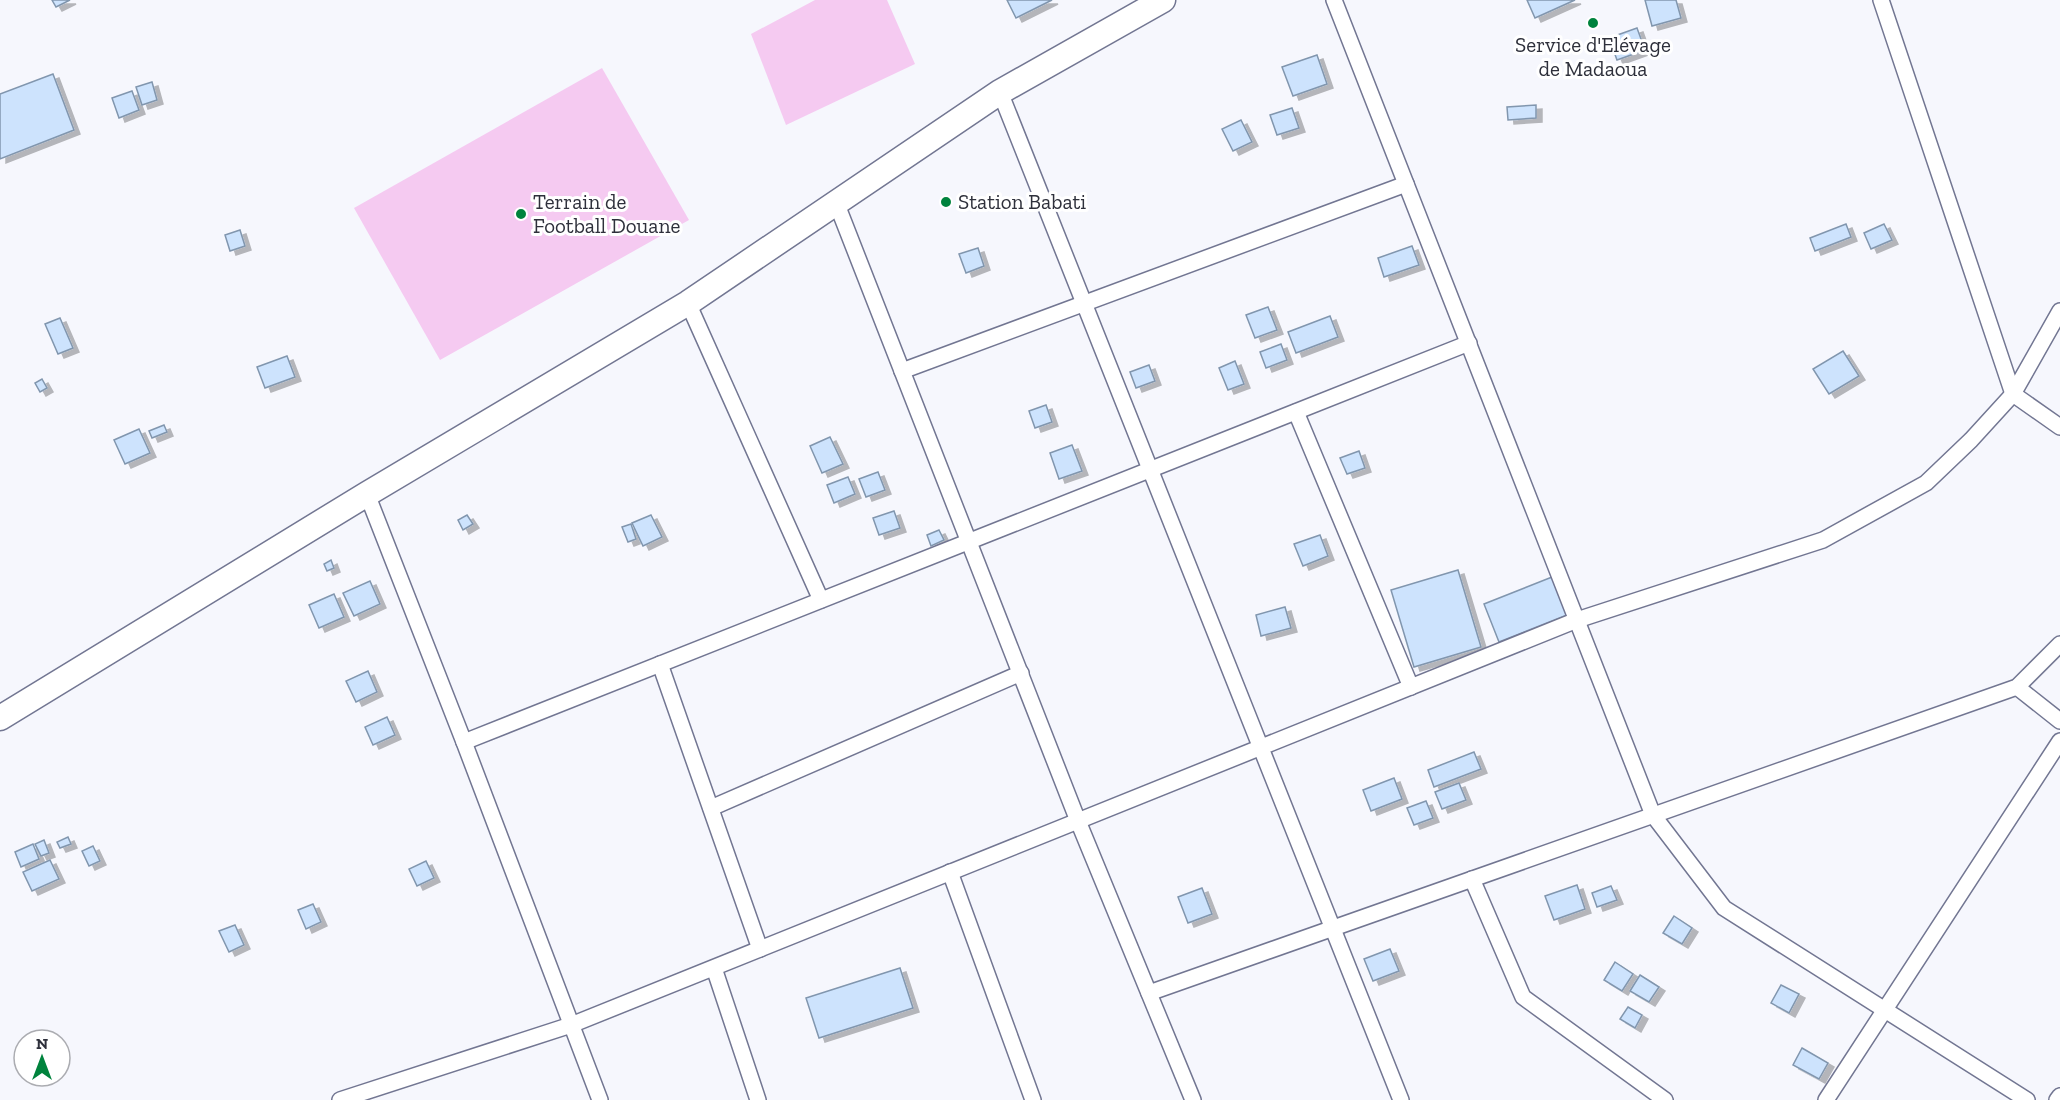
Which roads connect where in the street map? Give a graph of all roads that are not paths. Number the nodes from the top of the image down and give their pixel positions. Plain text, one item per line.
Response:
1 (1163, 0) edge
2 (1334, 0) edge
3 (1881, 0) edge
4 (1000, 92) junction
5 (1406, 184) junction
6 (836, 202) junction
7 (688, 303) junction
8 (1085, 303) junction
9 (2060, 311) edge
10 (1468, 343) junction
11 (902, 371) junction
12 (2013, 394) junction
13 (1296, 411) junction
14 (2060, 427) edge
15 (1151, 469) junction
16 (367, 494) junction
17 (969, 541) junction
18 (821, 600) junction
19 (1577, 620) junction
20 (2060, 644) edge
21 (660, 664) junction
22 (1021, 673) junction
23 (1411, 687) junction
24 (2017, 687) junction
25 (0, 718) edge
26 (2060, 721) edge
27 (2060, 741) edge
28 (464, 742) junction
29 (1261, 747) junction
30 (711, 808) junction
31 (1653, 815) junction
32 (1078, 821) junction
33 (950, 872) junction
34 (1472, 879) junction
35 (1333, 928) junction
36 (760, 949) junction
37 (714, 968) junction
38 (1149, 993) junction
39 (1885, 1010) junction
40 (571, 1025) junction
41 (2060, 1096) edge
42 (340, 1100) edge
43 (600, 1100) edge
44 (758, 1100) edge
45 (1033, 1100) edge
46 (1193, 1100) edge
47 (1401, 1100) edge
48 (1665, 1100) edge
49 (1826, 1100) edge
50 (2027, 1100) edge
51 (2057, 1100) edge

1 - 4 highway
2 - 5 street
3 - 12 street
4 - 6 highway
4 - 8 street
5 - 8 street
5 - 10 street
6 - 7 highway
6 - 11 street
7 - 16 highway
7 - 18 street
8 - 11 street
8 - 15 street
9 - 12 street
10 - 13 street
10 - 19 street
11 - 17 street
12 - 14 street
12 - 19 street
13 - 15 street
13 - 23 street
15 - 17 street
15 - 29 street
16 - 25 highway
16 - 28 street
17 - 18 street
17 - 22 street
18 - 21 street
19 - 23 street
19 - 31 street
20 - 24 street
21 - 28 street
21 - 30 street
22 - 30 street
22 - 32 street
23 - 29 street
24 - 26 street
24 - 31 street
27 - 39 street
28 - 40 street
29 - 32 street
29 - 35 street
30 - 36 street
31 - 34 street
31 - 39 street
32 - 33 street
32 - 38 street
33 - 36 street
33 - 45 street
34 - 35 street
34 - 48 street
35 - 38 street
35 - 47 street
36 - 37 street
37 - 40 street
37 - 44 street
38 - 46 street
39 - 49 street
39 - 50 street
40 - 42 street
40 - 43 street
41 - 51 street

